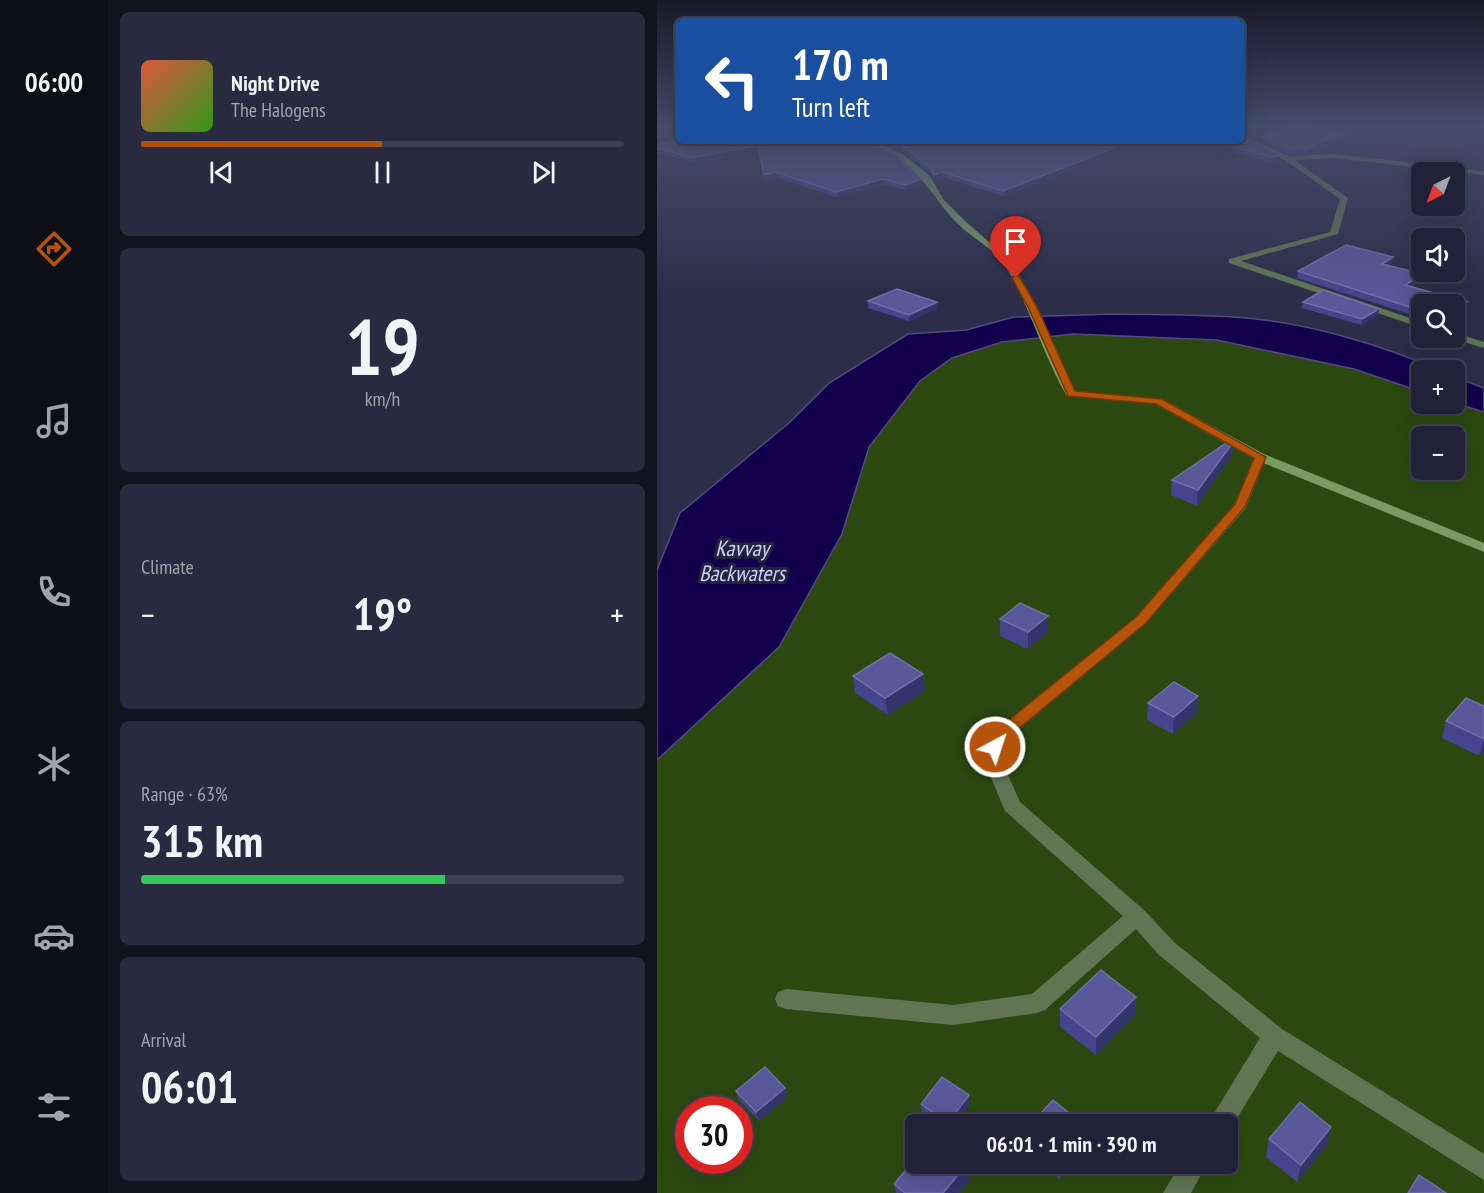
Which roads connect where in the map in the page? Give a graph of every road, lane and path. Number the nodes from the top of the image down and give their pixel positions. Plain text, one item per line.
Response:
1 (929, 182) edge
2 (1321, 182) edge
3 (1411, 321) edge
4 (1465, 339) edge
5 (1484, 345) edge
6 (1260, 457) junction
7 (1484, 548) edge
8 (1137, 916) junction
9 (786, 999) dead end
10 (1274, 1036) junction
11 (1226, 1114) edge
12 (1484, 1168) edge
13 (1188, 1174) edge
14 (1176, 1193) edge

1 - 6 street
2 - 3 street
4 - 5 street
6 - 7 street
6 - 8 street
8 - 9 street
8 - 10 street
10 - 11 street
10 - 12 street
13 - 14 street

